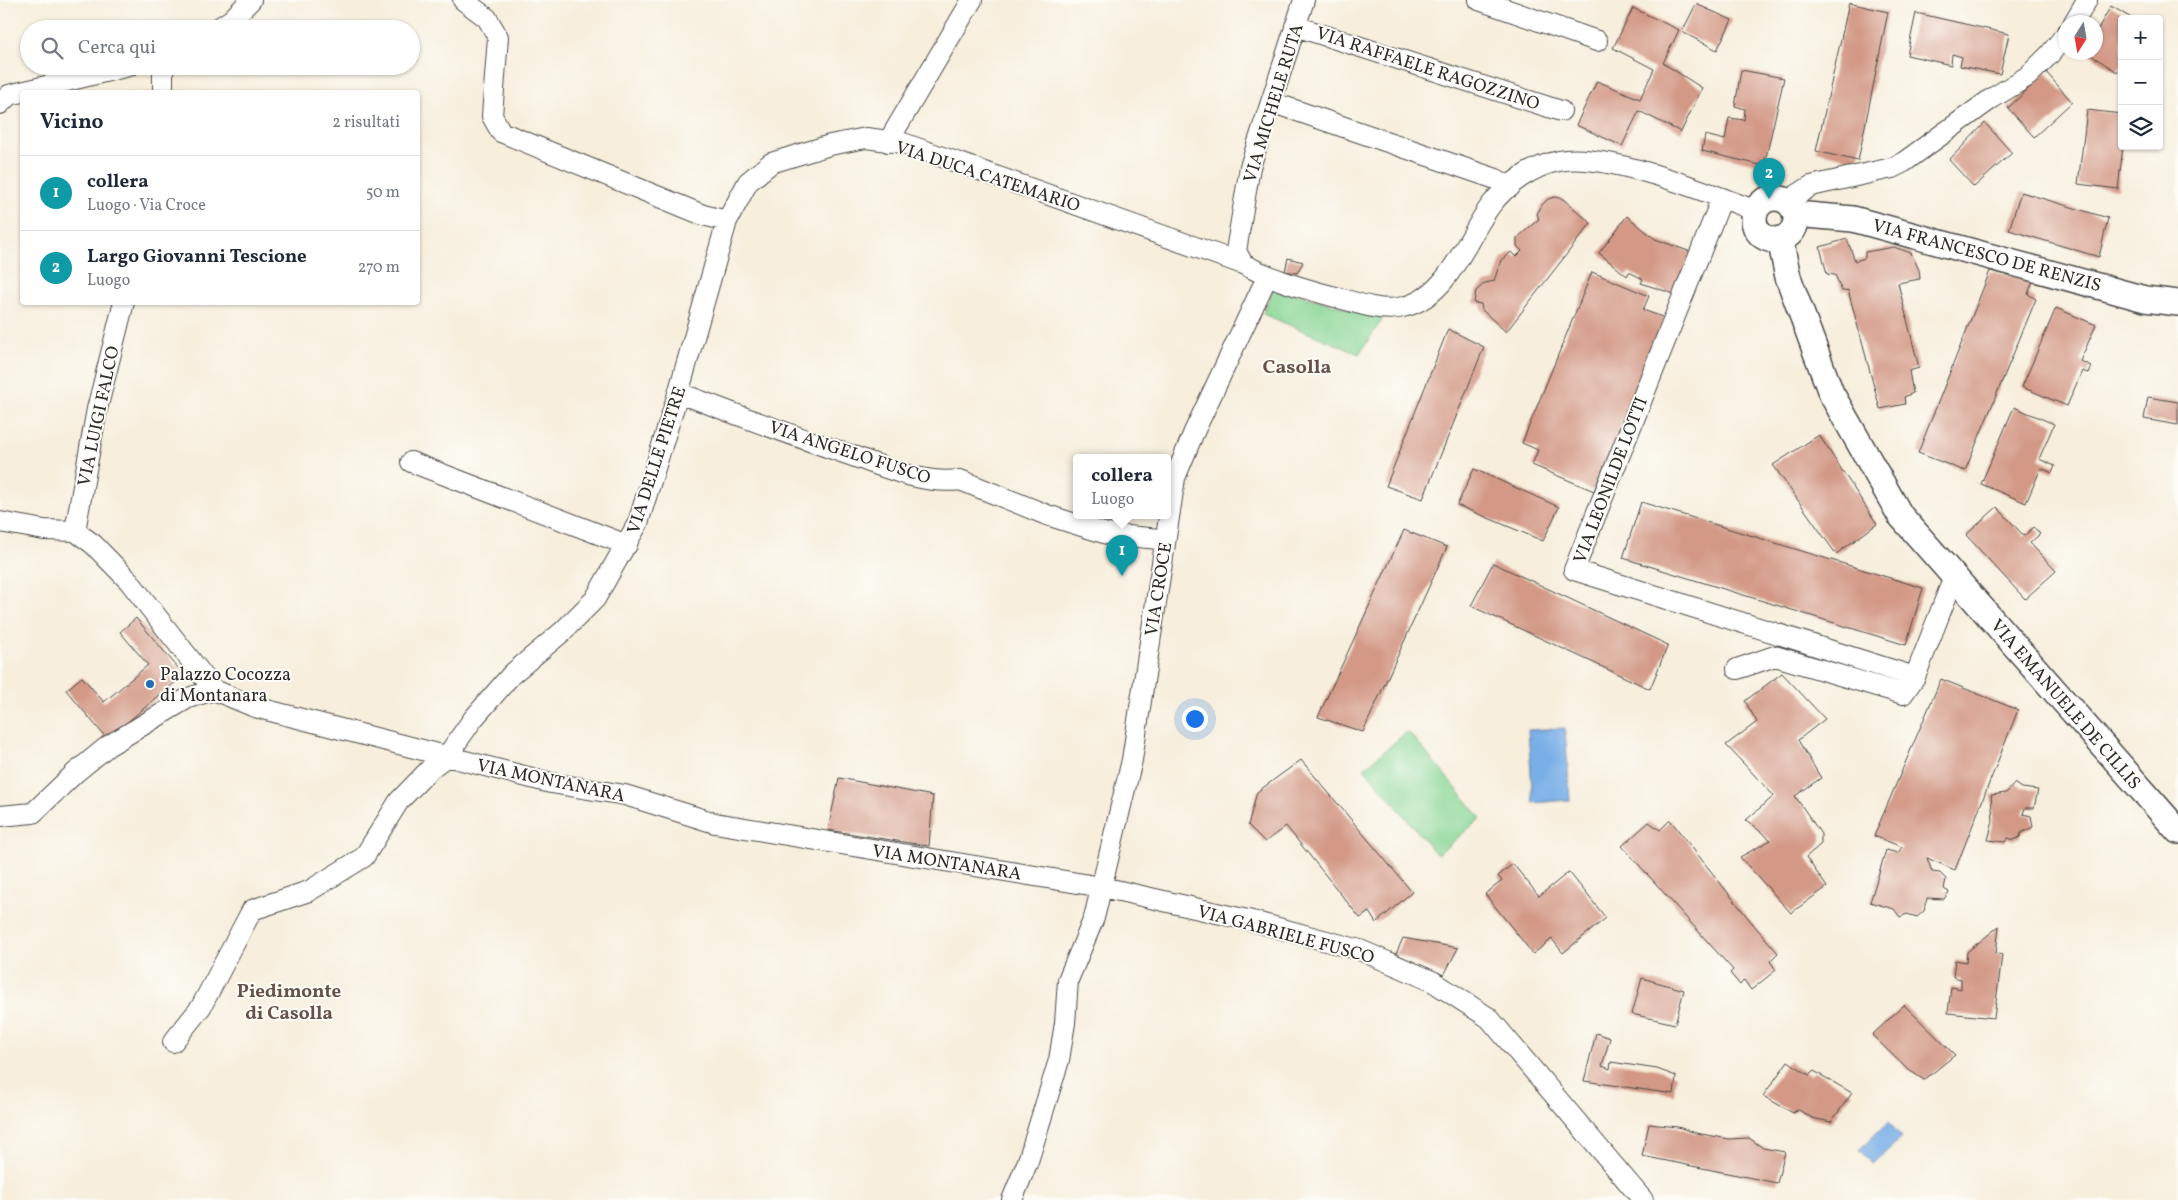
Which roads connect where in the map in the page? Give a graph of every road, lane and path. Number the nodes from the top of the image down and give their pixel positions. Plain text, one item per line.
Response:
1 (251, 0) edge
2 (463, 0) edge
3 (972, 0) edge
4 (1304, 0) edge
5 (1479, 0) edge
6 (2087, 0) edge
7 (2078, 15) edge
8 (231, 20) edge
9 (1295, 26) junction
10 (1597, 41) dead end
11 (2058, 44) edge
12 (93, 75) edge
13 (162, 75) edge
14 (33, 90) edge
15 (163, 90) edge
16 (20, 93) edge
17 (1271, 102) junction
18 (0, 104) edge
19 (1561, 111) dead end
20 (888, 142) junction
21 (1510, 187) junction
22 (1722, 198) junction
23 (1791, 208) junction
24 (1756, 211) junction
25 (727, 221) junction
26 (1780, 239) junction
27 (1243, 264) junction
28 (1267, 277) junction
29 (2178, 303) edge
30 (123, 305) edge
31 (678, 394) junction
32 (410, 462) dead end
33 (1171, 504) edge
34 (1169, 519) edge
35 (0, 522) edge
36 (75, 531) junction
37 (1166, 537) junction
38 (627, 545) junction
39 (1954, 577) junction
40 (1737, 668) dead end
41 (1916, 677) junction
42 (214, 690) junction
43 (447, 756) junction
44 (0, 816) edge
45 (2178, 831) edge
46 (1102, 887) junction
47 (173, 1042) dead end
48 (1012, 1200) edge
49 (1643, 1200) edge

1 - 8 street
2 - 25 street
3 - 20 street
4 - 9 street, VIA MICHELE RUTA
5 - 10 street
6 - 7 street
9 - 17 street, VIA MICHELE RUTA
9 - 19 street, VIA RAFFAELE RAGOZZINO
11 - 23 street
12 - 14 street
13 - 15 street
16 - 18 street
17 - 21 street
17 - 27 street, VIA MICHELE RUTA
20 - 25 street, VIA DUCA CATEMARIO
20 - 27 street, VIA DUCA CATEMARIO
21 - 22 street
21 - 28 street
22 - 24 street
22 - 41 street, VIA LEONILDE LOTTI
23 - 24 street
23 - 26 street
23 - 29 street, VIA FRANCESCO DE RENZIS
24 - 26 street
25 - 31 street, VIA DELLE PIETRE
26 - 39 street, VIA EMANUELE DE CILLIS
27 - 28 street
28 - 33 street, VIA CROCE
30 - 36 street, VIA LUIGI FALCO
31 - 37 street, VIA ANGELO FUSCO
31 - 38 street, VIA DELLE PIETRE
32 - 38 street
34 - 37 street, VIA CROCE
35 - 36 street
36 - 42 street, VIA MONTANARA
37 - 46 street, VIA CROCE
38 - 43 street, VIA DELLE PIETRE
39 - 41 street
39 - 45 street, VIA EMANUELE DE CILLIS
40 - 41 street
42 - 43 street, VIA MONTANARA
42 - 44 street
43 - 46 street, VIA MONTANARA
43 - 47 street, VIA DELLE PIETRE
46 - 48 street, VIA CROCE
46 - 49 street, VIA GABRIELE FUSCO

